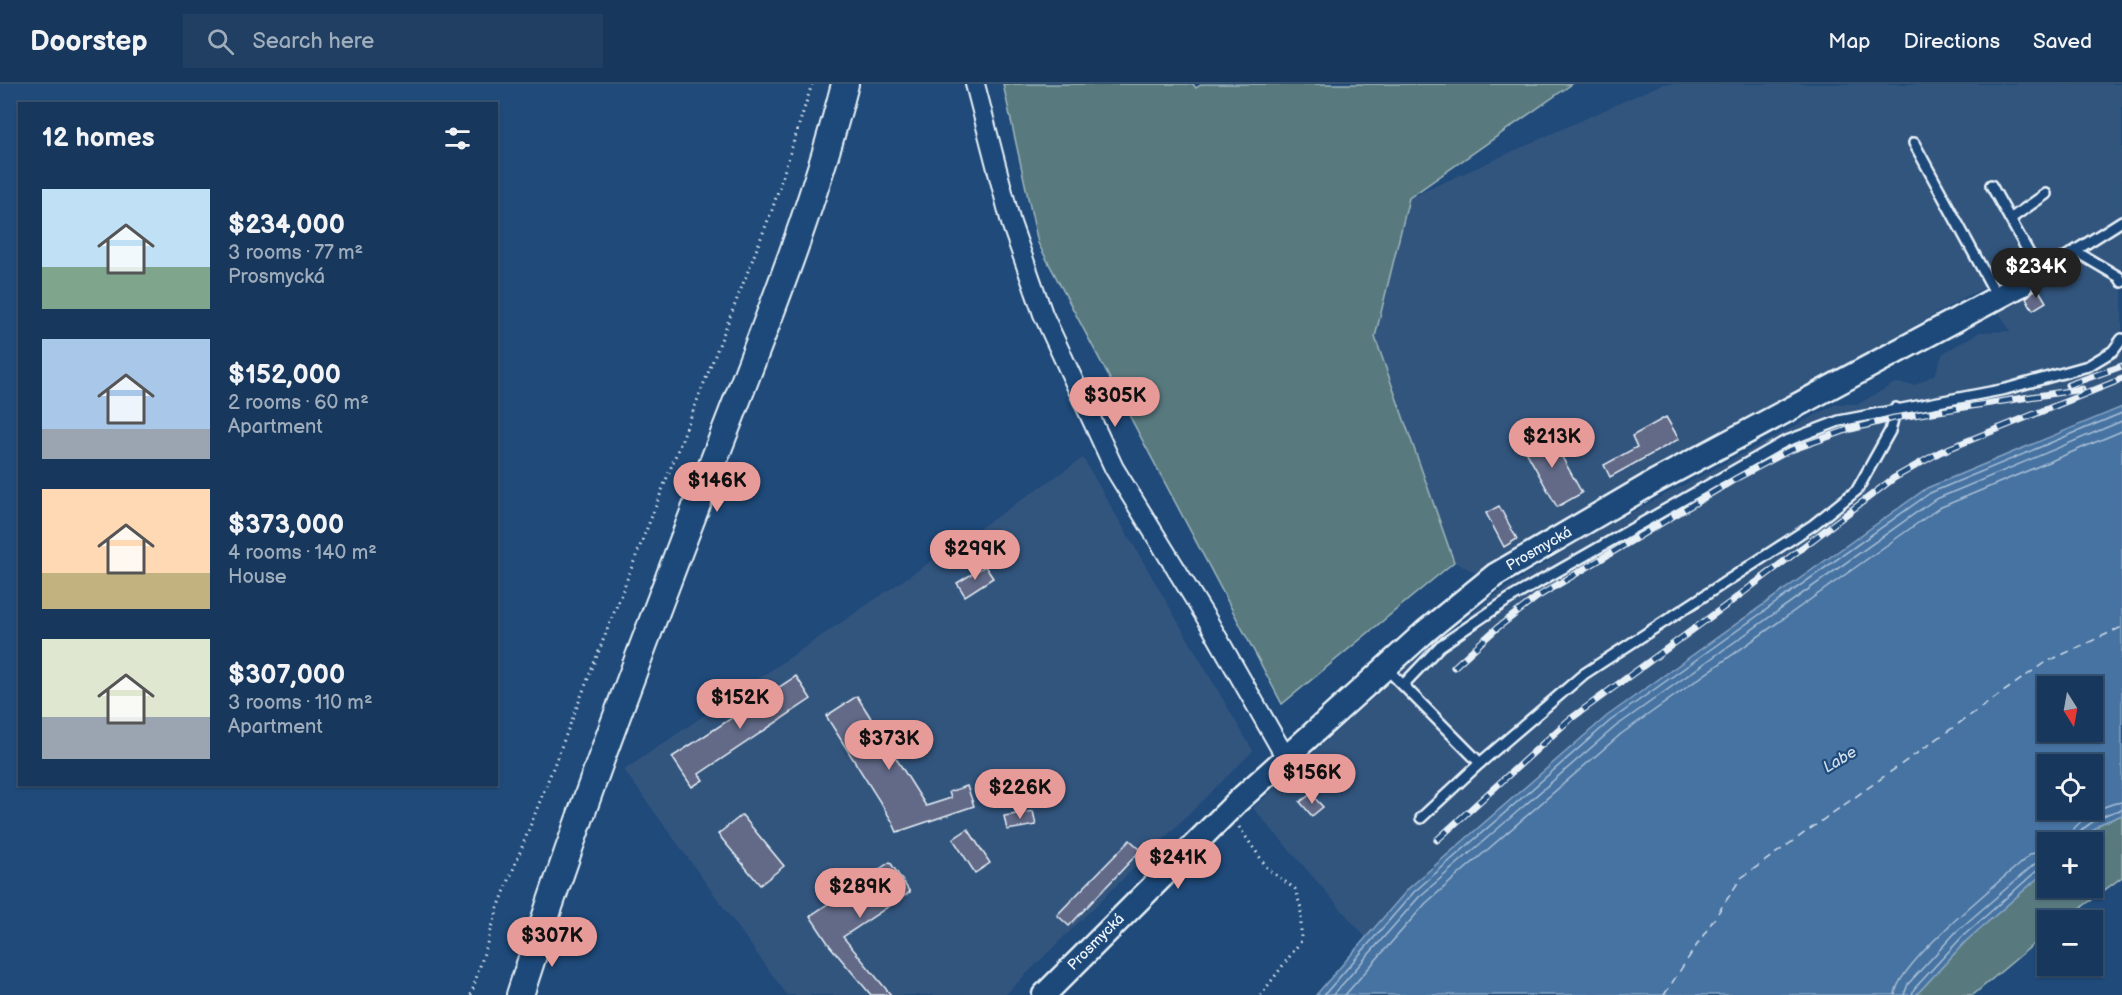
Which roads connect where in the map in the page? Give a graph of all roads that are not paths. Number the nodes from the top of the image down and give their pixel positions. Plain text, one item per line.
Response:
1 (845, 84) edge
2 (975, 84) edge
3 (1914, 143) dead end
4 (1991, 186) dead end
5 (2046, 194) dead end
6 (2010, 219) junction
7 (2122, 221) edge
8 (2074, 251) junction
9 (2040, 273) junction
10 (2122, 282) edge
11 (2020, 285) joint
12 (1998, 298) junction
13 (2122, 339) edge
14 (1896, 408) junction
15 (1386, 668) junction
16 (1403, 685) junction
17 (1286, 758) junction
18 (1480, 763) junction
19 (1421, 818) dead end
20 (520, 995) edge
21 (1044, 995) edge

1 - 20 main road
2 - 17 street
3 - 12 lane
4 - 6 lane
5 - 6 lane
6 - 9 lane
7 - 8 lane, Prosmycká
8 - 9 lane, Prosmycká
8 - 10 lane
9 - 11 lane, Prosmycká
11 - 12 street, Prosmycká
12 - 15 street, Prosmycká
13 - 14 lane
14 - 16 lane
14 - 18 lane
15 - 16 lane
15 - 17 street, Prosmycká
16 - 18 lane
17 - 21 street, Prosmycká
18 - 19 lane

